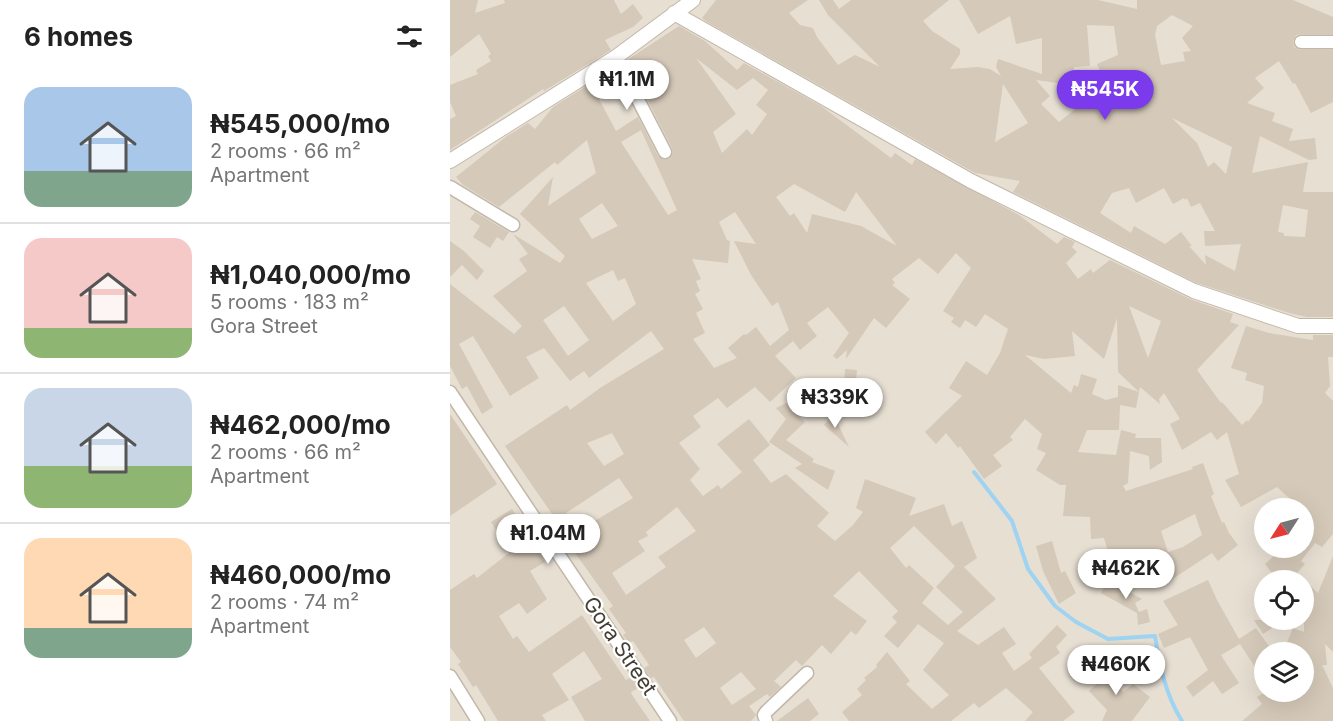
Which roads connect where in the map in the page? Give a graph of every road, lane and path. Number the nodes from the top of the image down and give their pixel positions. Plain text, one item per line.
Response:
1 (693, 0) edge
2 (674, 13) junction
3 (1301, 42) dead end
4 (1333, 42) edge
5 (616, 57) junction
6 (665, 152) dead end
7 (450, 161) edge
8 (450, 187) edge
9 (513, 225) dead end
10 (1333, 326) edge
11 (450, 392) edge
12 (807, 673) dead end
13 (450, 676) edge
14 (478, 721) edge
15 (670, 721) edge
16 (766, 721) edge

1 - 2 street
2 - 5 street
2 - 10 street
3 - 4 street
5 - 6 street
5 - 7 street
8 - 9 street
11 - 15 street, Gora Street
12 - 16 street
13 - 14 street

